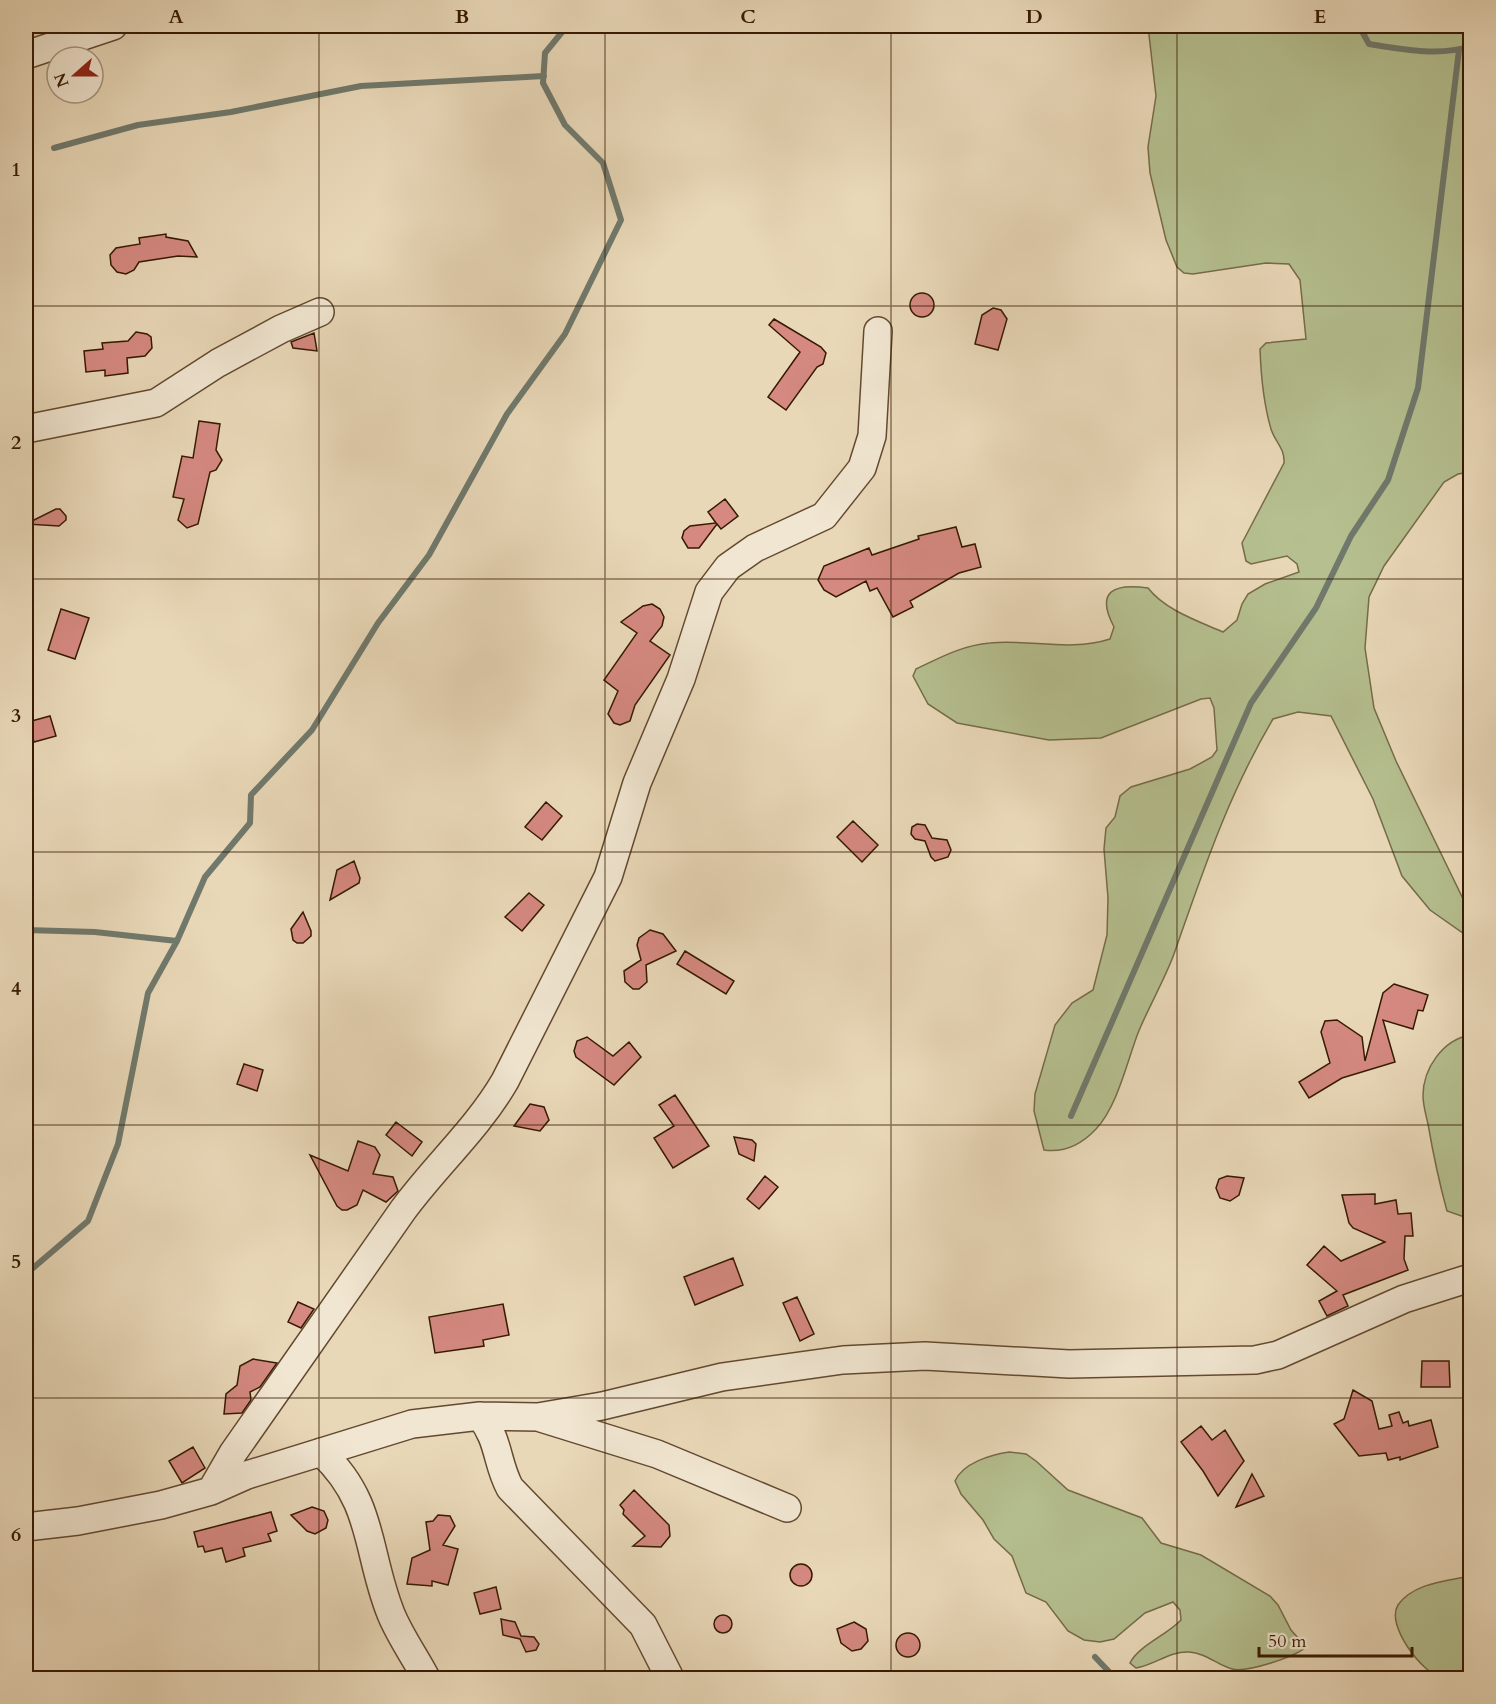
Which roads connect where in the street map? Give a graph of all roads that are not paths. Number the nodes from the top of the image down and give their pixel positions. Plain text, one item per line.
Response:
1 (113, 26) edge
2 (26, 55) edge
3 (320, 312) dead end
4 (878, 331) dead end
5 (26, 429) edge
6 (1470, 1278) edge
7 (480, 1416) junction
8 (538, 1417) junction
9 (321, 1452) junction
10 (211, 1491) junction
11 (787, 1508) dead end
12 (26, 1527) edge
13 (426, 1678) edge
14 (670, 1678) edge

1 - 2 street
3 - 5 street
4 - 10 street
6 - 8 street
7 - 8 street
7 - 9 street
7 - 14 street
8 - 11 street
9 - 10 street
9 - 13 street
10 - 12 street

